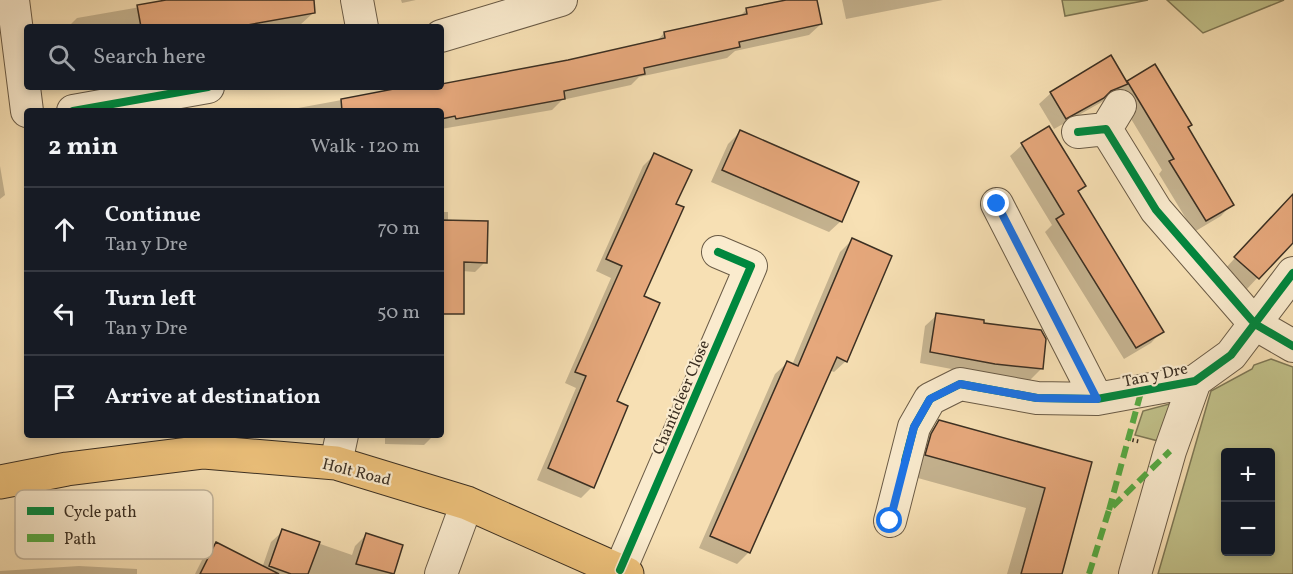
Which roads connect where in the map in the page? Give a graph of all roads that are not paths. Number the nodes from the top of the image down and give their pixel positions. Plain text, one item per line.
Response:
1 (13, 0) edge
2 (357, 0) edge
3 (561, 0) edge
4 (361, 24) edge
5 (444, 35) edge
6 (24, 87) edge
7 (24, 90) edge
8 (191, 90) edge
9 (27, 108) edge
10 (92, 108) edge
11 (1101, 122) dead end
12 (997, 204) dead end
13 (718, 252) dead end
14 (1293, 273) edge
15 (1255, 324) junction
16 (1293, 346) edge
17 (1195, 381) junction
18 (1097, 399) junction
19 (339, 449) edge
20 (0, 482) edge
21 (467, 503) junction
22 (890, 521) dead end
23 (623, 572) edge
24 (441, 574) edge
25 (1136, 574) edge

1 - 6 street
2 - 4 street
3 - 5 street
7 - 9 street
8 - 10 street
11 - 15 street
12 - 18 street
13 - 23 street, Chanticleer Close
14 - 15 street, Tan y Dre
15 - 16 street
15 - 17 street, Tan y Dre
17 - 18 street, Tan y Dre
17 - 25 street, Tan y Dre
18 - 22 street, Tan y Dre
19 - 20 main road, Holt Road
19 - 21 main road, Holt Road
21 - 23 main road, Holt Road
21 - 24 street

